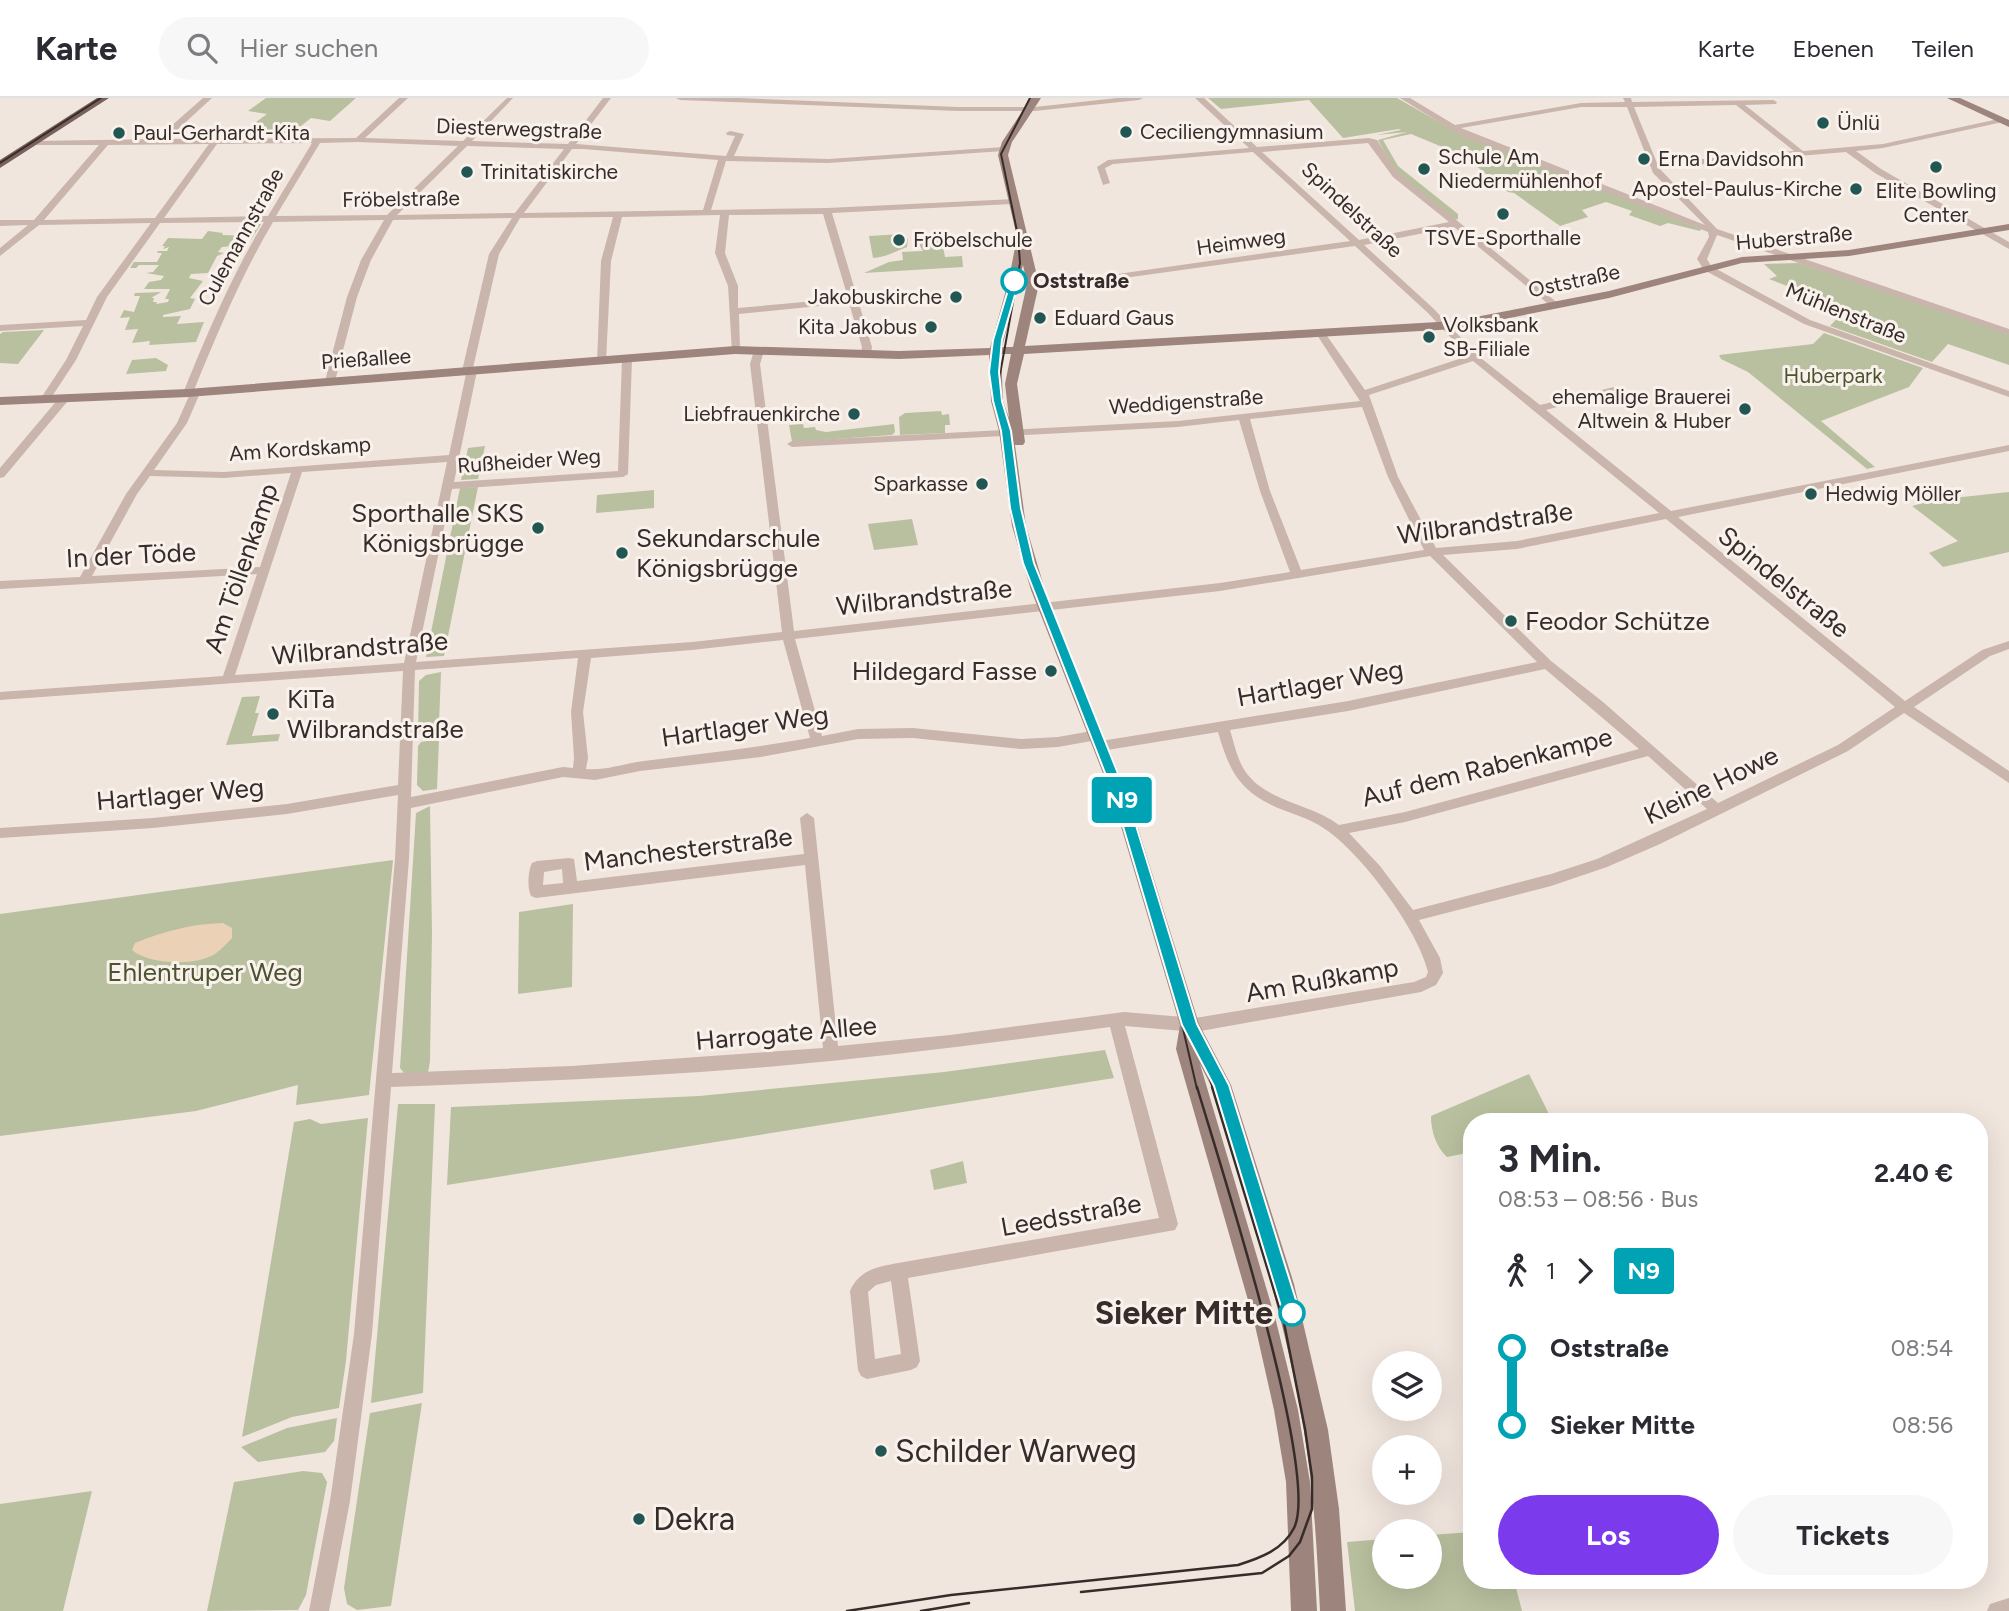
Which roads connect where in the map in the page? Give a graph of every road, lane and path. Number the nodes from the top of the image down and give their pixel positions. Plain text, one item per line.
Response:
1 (88, 98) edge
2 (104, 98) edge
3 (208, 98) edge
4 (404, 98) edge
5 (607, 98) edge
6 (680, 98) edge
7 (1036, 98) edge
8 (1139, 98) edge
9 (1199, 98) edge
10 (1404, 98) edge
11 (1571, 98) edge
12 (1952, 98) edge
13 (510, 99) edge
14 (1628, 101) edge
15 (1773, 102) dead end
16 (1030, 103) edge
17 (1738, 103) junction
18 (1581, 105) junction
19 (2004, 122) edge
20 (1456, 127) junction
21 (730, 133) dead end
22 (318, 140) junction
23 (358, 140) junction
24 (215, 141) junction
25 (26, 142) junction
26 (106, 142) junction
27 (164, 142) junction
28 (464, 145) junction
29 (571, 148) junction
30 (1004, 149) junction
31 (1848, 149) junction
32 (1257, 151) junction
33 (1802, 153) junction
34 (0, 157) edge
35 (726, 158) junction
36 (0, 165) edge
37 (1654, 166) junction
38 (1106, 183) dead end
39 (1012, 201) junction
40 (827, 211) junction
41 (706, 213) junction
42 (725, 213) junction
43 (618, 214) junction
44 (518, 215) junction
45 (390, 217) junction
46 (271, 218) junction
47 (156, 221) junction
48 (37, 222) junction
49 (0, 223) edge
50 (1454, 223) junction
51 (2009, 227) edge
52 (1983, 231) junction
53 (1713, 232) junction
54 (1021, 239) junction
55 (1358, 243) junction
56 (2009, 246) edge
57 (0, 254) edge
58 (1817, 256) junction
59 (1789, 257) junction
60 (1707, 268) junction
61 (1830, 272) junction
62 (1033, 289) junction
63 (854, 300) junction
64 (1555, 305) junction
65 (734, 311) junction
66 (88, 323) junction
67 (1444, 326) junction
68 (0, 328) edge
69 (2009, 332) edge
70 (1322, 335) junction
71 (735, 350) junction
72 (995, 350) junction
73 (1019, 350) junction
74 (759, 351) junction
75 (866, 355) junction
76 (1474, 357) junction
77 (627, 359) junction
78 (601, 361) junction
79 (470, 371) junction
80 (330, 382) junction
81 (1610, 389) dead end
82 (191, 393) junction
83 (2009, 394) edge
84 (1365, 399) junction
85 (63, 400) junction
86 (0, 401) edge
87 (44, 401) junction
88 (1538, 410) junction
89 (1244, 418) junction
90 (1010, 431) junction
91 (792, 444) dead end
92 (2009, 448) edge
93 (453, 458) junction
94 (298, 469) junction
95 (148, 472) junction
96 (0, 475) edge
97 (447, 486) junction
98 (1667, 515) junction
99 (1433, 552) junction
100 (265, 570) junction
101 (1297, 575) junction
102 (84, 580) junction
103 (0, 585) edge
104 (1047, 607) junction
105 (788, 635) junction
106 (2009, 645) edge
107 (585, 654) junction
108 (1547, 664) junction
109 (409, 666) junction
110 (227, 681) junction
111 (0, 696) edge
112 (1903, 707) junction
113 (1222, 725) junction
114 (817, 741) junction
115 (1099, 741) junction
116 (1649, 751) junction
117 (579, 773) junction
118 (2009, 778) edge
119 (404, 796) junction
120 (1716, 809) junction
121 (807, 818) dead end
122 (1338, 830) junction
123 (0, 833) edge
124 (811, 859) junction
125 (570, 887) dead end
126 (1412, 916) junction
127 (1116, 1020) junction
128 (1190, 1025) junction
129 (831, 1054) junction
130 (385, 1080) junction
131 (898, 1271) junction
132 (2009, 1608) edge
133 (319, 1611) edge
134 (1304, 1611) edge
135 (1333, 1611) edge
136 (1997, 1611) edge

1 - 25 main road
2 - 25 main road
3 - 27 street
4 - 23 street
5 - 29 street
6 - 16 street
7 - 16 street
8 - 16 street
9 - 32 street, Spindelstraße
10 - 20 street
11 - 18 street
12 - 19 street
13 - 28 street
14 - 17 street
14 - 18 street
14 - 37 street
15 - 17 street
16 - 30 street
17 - 33 street
18 - 20 street
19 - 31 street
20 - 53 street
21 - 35 street
22 - 23 street, Diesterwegstraße
22 - 24 street, Diesterwegstraße
22 - 46 street, Culemannstraße
23 - 28 street, Diesterwegstraße
24 - 27 street, Diesterwegstraße
24 - 47 street
25 - 26 street, Diesterwegstraße
25 - 34 main road
25 - 36 main road
26 - 27 street, Diesterwegstraße
26 - 48 street
28 - 29 street, Diesterwegstraße
28 - 45 street
29 - 35 street, Diesterwegstraße
29 - 44 street
30 - 35 street, Diesterwegstraße
30 - 39 street
31 - 33 street
31 - 52 street
32 - 38 street
32 - 50 street
32 - 55 street, Spindelstraße
33 - 37 street
35 - 41 street
37 - 53 street
39 - 40 street, Fröbelstraße
39 - 54 street
40 - 42 street, Fröbelstraße
40 - 63 street
41 - 42 street, Fröbelstraße
41 - 43 street, Fröbelstraße
42 - 65 street
43 - 44 street, Fröbelstraße
43 - 78 street
44 - 45 street, Fröbelstraße
44 - 79 street
45 - 46 street, Fröbelstraße
45 - 80 street
46 - 47 street, Fröbelstraße
46 - 82 street, Culemannstraße
47 - 48 street, Fröbelstraße
47 - 66 street
48 - 49 street, Fröbelstraße
48 - 57 street
50 - 55 street, Heimweg
50 - 64 street
51 - 52 street, Huberstraße
52 - 56 street
52 - 58 street, Huberstraße
53 - 59 street
53 - 60 street
54 - 62 street
54 - 72 street
55 - 62 street, Heimweg
55 - 67 street, Spindelstraße
58 - 59 street, Huberstraße
58 - 61 street
59 - 60 street, Huberstraße
59 - 61 street
60 - 64 street, Oststraße
60 - 83 street, Mühlenstraße
61 - 69 street
62 - 73 street
63 - 65 street
63 - 75 street
64 - 67 street, Oststraße
65 - 71 street
66 - 68 street
66 - 87 street
67 - 70 street, Oststraße
67 - 76 street, Spindelstraße
70 - 73 street, Oststraße
70 - 84 street
71 - 74 street, Oststraße
71 - 77 street, Prießallee
72 - 73 street, Oststraße
72 - 75 street, Oststraße
72 - 90 street
73 - 90 street
74 - 75 street, Oststraße
74 - 105 street
76 - 84 street, Weddigenstraße
76 - 88 street, Spindelstraße
77 - 78 street, Prießallee
77 - 97 street, Rußheider Weg
78 - 79 street, Prießallee
79 - 80 street, Prießallee
79 - 93 street
80 - 82 street, Prießallee
81 - 88 street
82 - 85 street, Prießallee
82 - 95 street, Culemannstraße
84 - 89 street, Weddigenstraße
84 - 99 street
85 - 87 street, Prießallee
85 - 96 street
86 - 87 street, Prießallee
88 - 98 street, Spindelstraße
89 - 90 street, Weddigenstraße
89 - 101 street
90 - 91 street, Weddigenstraße
90 - 104 street
92 - 98 street, Wilbrandstraße
93 - 94 street, Am Kordskamp
93 - 97 street
94 - 95 street, Am Kordskamp
94 - 100 street, Am Töllenkamp
95 - 102 street, Culemannstraße
97 - 109 street
98 - 99 street, Wilbrandstraße
98 - 112 street, Spindelstraße
99 - 101 street, Wilbrandstraße
99 - 108 street
100 - 102 street, In der Töde
100 - 110 street, Am Töllenkamp
101 - 104 street, Wilbrandstraße
102 - 103 street, In der Töde
104 - 105 street, Wilbrandstraße
104 - 115 street
105 - 107 street, Wilbrandstraße
105 - 114 street
106 - 112 street, Kleine Howe
107 - 109 street, Wilbrandstraße
107 - 117 street
108 - 113 street, Hartlager Weg
108 - 116 street
109 - 110 street, Wilbrandstraße
109 - 119 street
110 - 111 street, Wilbrandstraße
112 - 118 street, Spindelstraße
112 - 120 street, Kleine Howe
113 - 115 street, Hartlager Weg
113 - 122 street
114 - 115 street, Hartlager Weg
114 - 117 street, Hartlager Weg
115 - 128 street
116 - 120 street
116 - 122 street, Auf dem Rabenkampe
117 - 119 street, Hartlager Weg
119 - 123 street, Hartlager Weg
119 - 130 street
120 - 126 street, Kleine Howe
121 - 124 street, Manchesterstraße
122 - 126 street
124 - 125 street, Manchesterstraße
124 - 129 street, Manchesterstraße
126 - 128 street, Am Rußkamp
127 - 128 street, Harrogate Allee
127 - 129 street, Harrogate Allee
127 - 131 street, Leedsstraße
128 - 134 street
128 - 135 street
129 - 130 street, Harrogate Allee
130 - 133 street
131 - 131 street, Leedsstraße
132 - 136 street

